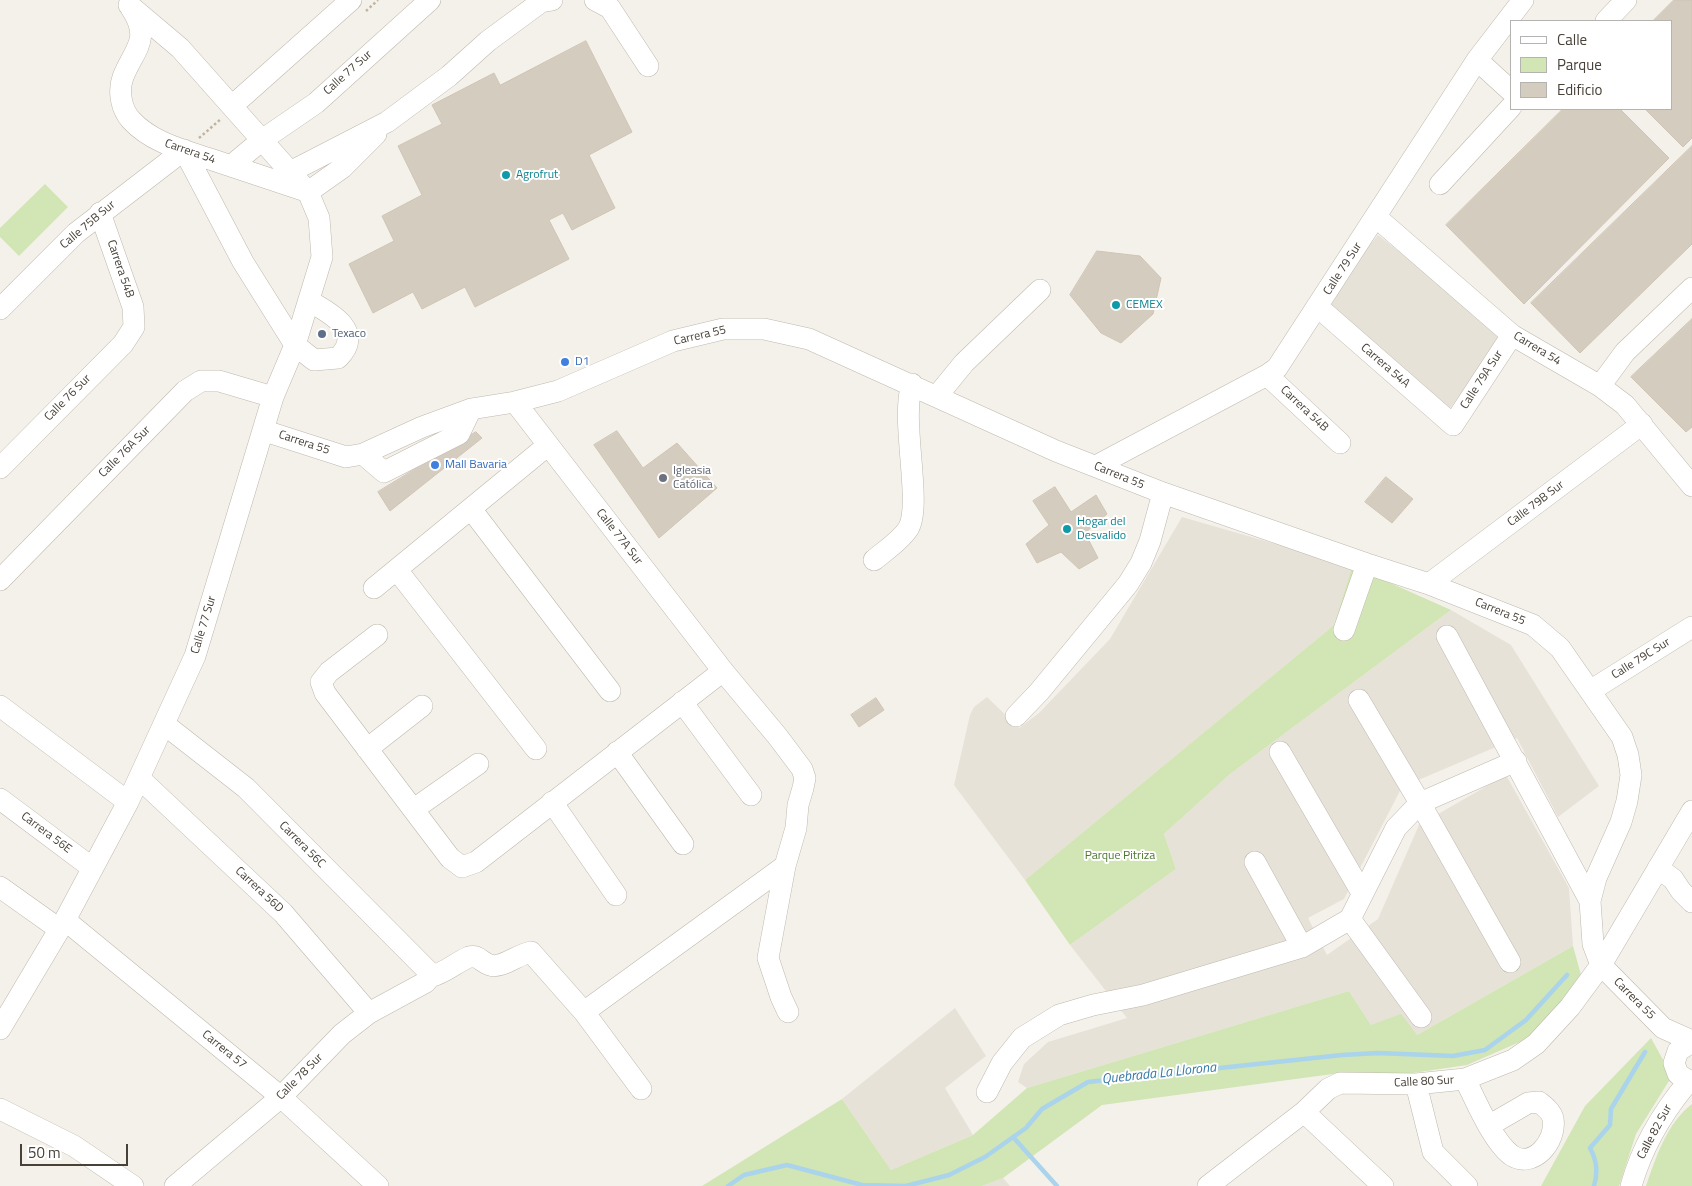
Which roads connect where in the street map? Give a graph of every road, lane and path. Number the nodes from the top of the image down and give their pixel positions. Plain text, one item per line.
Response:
1 (351, 0) edge
2 (430, 0) edge
3 (552, 0) edge
4 (594, 0) edge
5 (1523, 0) edge
6 (1626, 0) edge
7 (128, 3) edge
8 (1607, 20) edge
9 (180, 48) junction
10 (134, 59) junction
11 (1477, 60) junction
12 (648, 66) dead end
13 (1510, 90) edge
14 (229, 102) junction
15 (1510, 108) edge
16 (387, 122) junction
17 (262, 140) junction
18 (184, 150) junction
19 (231, 166) junction
20 (290, 172) junction
21 (1440, 184) dead end
22 (308, 192) junction
23 (100, 213) junction
24 (1376, 217) junction
25 (1692, 288) edge
26 (1040, 290) dead end
27 (309, 301) junction
28 (1318, 307) junction
29 (0, 309) edge
30 (134, 326) joint
31 (1512, 335) junction
32 (295, 345) junction
33 (1267, 375) junction
34 (912, 384) junction
35 (1600, 386) junction
36 (936, 396) junction
37 (273, 397) junction
38 (515, 402) junction
39 (1642, 424) junction
40 (1453, 425) joint
41 (264, 431) junction
42 (1340, 443) dead end
43 (547, 446) junction
44 (4, 456) edge
45 (1096, 466) junction
46 (1692, 486) edge
47 (1163, 494) junction
48 (472, 509) junction
49 (874, 560) dead end
50 (1366, 564) junction
51 (397, 570) junction
52 (0, 580) edge
53 (1429, 584) junction
54 (374, 588) dead end
55 (1692, 627) edge
56 (1344, 630) dead end
57 (378, 635) dead end
58 (1447, 636) dead end
59 (723, 671) junction
60 (610, 691) dead end
61 (1590, 691) junction
62 (1359, 700) dead end
63 (682, 702) junction
64 (0, 706) edge
65 (422, 706) dead end
66 (1016, 716) dead end
67 (164, 724) junction
68 (367, 749) junction
69 (536, 749) dead end
70 (617, 752) junction
71 (1280, 752) dead end
72 (1516, 760) junction
73 (478, 764) dead end
74 (139, 778) junction
75 (751, 795) dead end
76 (0, 799) edge
77 (128, 802) junction
78 (552, 802) junction
79 (1420, 803) junction
80 (414, 809) junction
81 (1692, 811) edge
82 (683, 844) dead end
83 (1255, 862) dead end
84 (785, 866) junction
85 (91, 867) junction
86 (1658, 868) junction
87 (0, 887) edge
88 (1362, 893) junction
89 (616, 895) dead end
90 (1590, 901) junction
91 (1692, 902) edge
92 (1350, 919) junction
93 (62, 924) junction
94 (1302, 947) junction
95 (1510, 962) dead end
96 (1601, 965) junction
97 (430, 977) junction
98 (584, 1012) junction
99 (788, 1012) dead end
100 (369, 1013) junction
101 (1421, 1017) dead end
102 (1664, 1028) junction
103 (0, 1029) edge
104 (1692, 1042) edge
105 (1674, 1063) junction
106 (1465, 1079) junction
107 (1690, 1082) edge
108 (1416, 1084) junction
109 (642, 1088) dead end
110 (987, 1092) dead end
111 (281, 1097) junction
112 (0, 1108) edge
113 (1304, 1112) junction
114 (1490, 1125) dead end
115 (133, 1186) edge
116 (175, 1186) edge
117 (378, 1186) edge
118 (1208, 1186) edge
119 (1383, 1186) edge
120 (1467, 1186) edge
121 (1631, 1186) edge

1 - 14 street
2 - 17 street, Calle 77 Sur
3 - 16 street
4 - 12 street
5 - 11 street, Calle 79 Sur
6 - 8 street
7 - 9 street, Carrera 54
7 - 10 street, Carrera 54
9 - 10 street
9 - 14 street, Carrera 54
10 - 18 street, Carrera 54
11 - 13 street
11 - 24 street, Calle 79 Sur
14 - 17 street, Calle 77 Sur
14 - 18 path
15 - 21 street
16 - 20 street
16 - 22 street
17 - 19 street
17 - 20 street, Calle 77 Sur
18 - 19 street, Carrera 54
18 - 23 street, Calle 75B Sur
18 - 32 street
19 - 22 street
20 - 22 street, Calle 77 Sur
22 - 27 street, Calle 77 Sur
23 - 29 street, Calle 75B Sur
23 - 30 street, Carrera 54B
24 - 28 street, Calle 79 Sur
24 - 31 street, Carrera 54
25 - 35 street
26 - 36 street
27 - 32 street, Calle 77 Sur
27 - 32 street
28 - 33 street, Calle 79 Sur
28 - 40 street, Carrera 54A
30 - 44 street, Calle 76 Sur
31 - 35 street, Carrera 54
31 - 40 street, Calle 79A Sur
32 - 37 street, Calle 77 Sur
33 - 42 street, Carrera 54B
33 - 45 street, Calle 79 Sur
34 - 36 street, Carrera 55
34 - 38 street, Carrera 55
34 - 49 street
35 - 39 street, Carrera 54
36 - 45 street, Carrera 55
37 - 41 street, Calle 77 Sur
37 - 52 street, Calle 76A Sur
38 - 41 street, Carrera 55
38 - 43 street, Calle 77A Sur
39 - 46 street, Carrera 54
39 - 53 street, Calle 79B Sur
41 - 67 street, Calle 77 Sur
43 - 48 street
43 - 59 street, Calle 77A Sur
45 - 47 street, Carrera 55
47 - 50 street, Carrera 55
47 - 66 street
48 - 51 street
48 - 60 street
50 - 53 street, Carrera 55
50 - 56 street
51 - 54 street
51 - 69 street
53 - 61 street, Carrera 55
55 - 61 street, Calle 79C Sur
57 - 68 street
58 - 72 street
59 - 63 street
59 - 84 street, Calle 77A Sur
61 - 90 street, Carrera 55
62 - 79 street
63 - 70 street
63 - 75 street
64 - 77 street
65 - 68 street
67 - 74 street, Calle 77 Sur
67 - 97 street, Carrera 56C
68 - 80 street
70 - 78 street
70 - 82 street
71 - 88 street
72 - 79 street
72 - 90 street
73 - 80 street
74 - 77 street, Calle 77 Sur
74 - 100 street, Carrera 56D
76 - 85 street, Carrera 56E
77 - 85 street, Calle 77 Sur
78 - 80 street
78 - 89 street
79 - 88 street
79 - 95 street
81 - 86 street, Calle 80 Sur
83 - 94 street
84 - 98 street
84 - 99 street, Calle 77A Sur
85 - 93 street, Calle 77 Sur
86 - 91 street
86 - 96 street, Calle 80 Sur
87 - 93 street, Carrera 57
88 - 92 street
90 - 96 street, Carrera 55
92 - 94 street
92 - 101 street
93 - 103 street, Calle 77 Sur
93 - 111 street, Carrera 57
94 - 110 street
96 - 102 street, Carrera 55
96 - 106 street, Calle 80 Sur
97 - 98 street, Calle 78 Sur
97 - 100 street, Calle 78 Sur
98 - 109 street
100 - 111 street, Calle 78 Sur
102 - 104 street, Carrera 55
102 - 105 street, Carrera 55
104 - 105 street
105 - 107 street
106 - 108 street, Calle 80 Sur
106 - 114 street
107 - 121 street, Calle 82 Sur
108 - 113 street, Calle 80 Sur
108 - 120 street
111 - 116 street, Calle 78 Sur
111 - 117 street, Carrera 57
112 - 115 street
113 - 118 street, Calle 80 Sur
113 - 119 street

